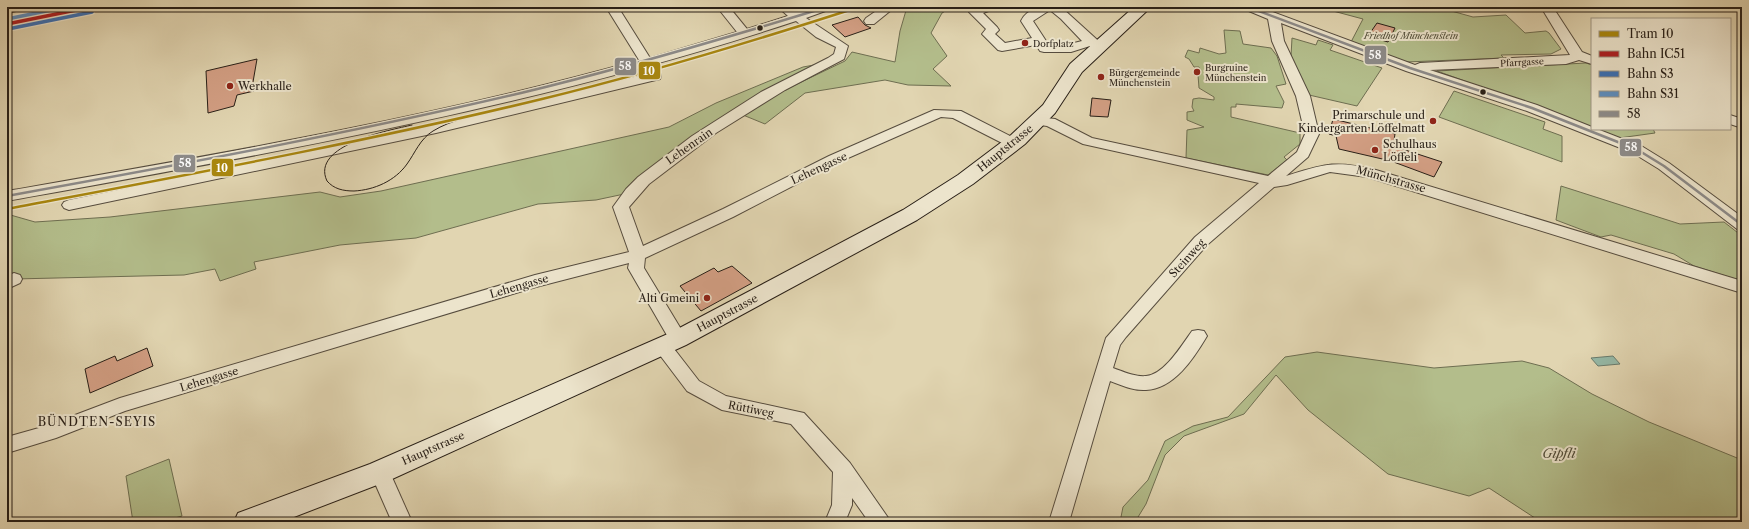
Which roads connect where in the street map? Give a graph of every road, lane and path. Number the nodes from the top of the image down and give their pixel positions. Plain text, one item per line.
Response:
1 (21, 7) edge
2 (612, 7) edge
3 (723, 7) edge
4 (784, 7) edge
5 (827, 7) edge
6 (889, 7) edge
7 (990, 7) edge
8 (1048, 7) edge
9 (1053, 7) edge
10 (1143, 7) edge
11 (1248, 7) edge
12 (1550, 7) edge
13 (7, 10) edge
14 (799, 17) junction
15 (1274, 18) junction
16 (870, 21) dead end
17 (745, 35) junction
18 (1039, 41) junction
19 (1095, 45) junction
20 (1577, 55) junction
21 (1591, 60) edge
22 (647, 63) junction
23 (1410, 68) junction
24 (655, 76) dead end
25 (1731, 119) edge
26 (1038, 121) junction
27 (1742, 124) edge
28 (1013, 143) junction
29 (1270, 183) junction
30 (7, 196) edge
31 (69, 205) dead end
32 (1742, 225) edge
33 (638, 255) junction
34 (1742, 287) edge
35 (1198, 336) dead end
36 (670, 342) junction
37 (1103, 372) junction
38 (7, 445) edge
39 (843, 469) junction
40 (380, 472) junction
41 (248, 522) edge
42 (402, 522) edge
43 (835, 522) edge
44 (881, 522) edge
45 (1059, 522) edge

1 - 13 street
2 - 22 street
3 - 17 street
4 - 14 street
5 - 14 street
6 - 16 street
7 - 18 street
8 - 18 street
9 - 19 street
10 - 19 main road, Hauptstrasse
11 - 15 street
12 - 20 street
14 - 17 street
14 - 33 street, Lehenrain
15 - 23 street
15 - 29 street, Steinweg
17 - 22 street
18 - 19 street
19 - 26 main road, Hauptstrasse
20 - 21 street
20 - 23 street, Pfarrgasse
22 - 30 street
23 - 32 street
24 - 31 street
25 - 27 street
26 - 28 main road, Hauptstrasse
26 - 29 street, Münchstrasse
28 - 33 street, Lehengasse
28 - 36 main road, Hauptstrasse
29 - 34 street, Münchstrasse
29 - 37 street, Steinweg
33 - 36 street, Lehenrain
33 - 38 street, Lehengasse
35 - 37 street
36 - 39 street, Rüttiweg
36 - 40 main road, Hauptstrasse
37 - 45 street, Steinweg
39 - 43 street
39 - 44 street, Rüttiweg
40 - 41 main road, Hauptstrasse
40 - 42 street

